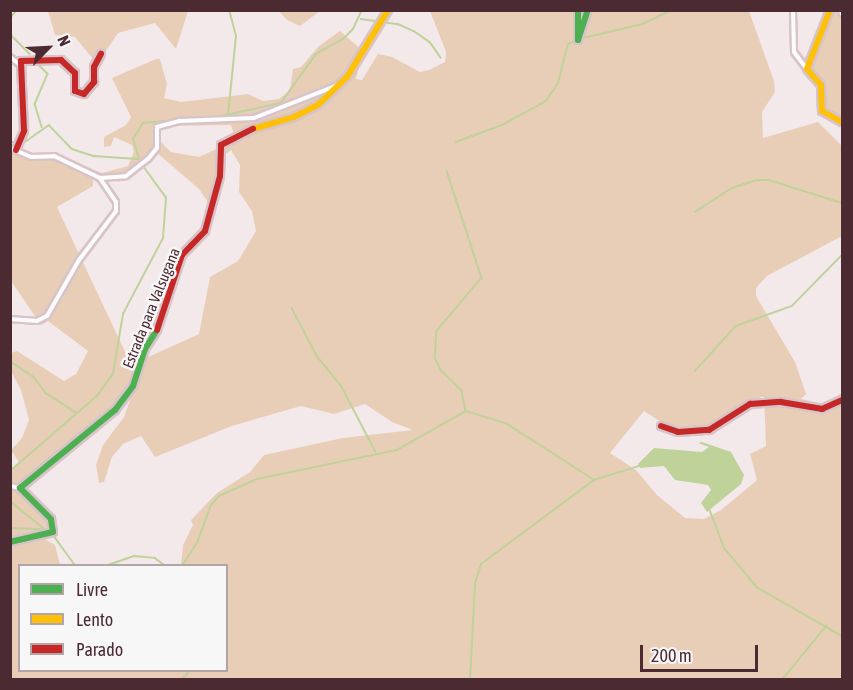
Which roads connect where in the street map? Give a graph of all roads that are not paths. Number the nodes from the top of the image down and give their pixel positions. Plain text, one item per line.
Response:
1 (387, 10) edge
2 (578, 10) edge
3 (588, 10) edge
4 (793, 10) edge
5 (830, 10) edge
6 (101, 54) dead end
7 (10, 57) edge
8 (19, 64) junction
9 (807, 69) junction
10 (341, 84) junction
11 (843, 122) edge
12 (13, 149) edge
13 (100, 178) junction
14 (10, 319) edge
15 (843, 400) edge
16 (661, 426) dead end
17 (10, 486) edge
18 (20, 488) junction
19 (10, 542) edge

1 - 10 street, Estrada para Valsugana
2 - 3 street
4 - 9 street
5 - 9 street
6 - 8 street
7 - 8 street
8 - 12 street
9 - 11 street
10 - 13 street
10 - 18 street, Estrada para Valsugana
12 - 13 street
13 - 14 street
15 - 16 street
17 - 18 street
18 - 19 street

